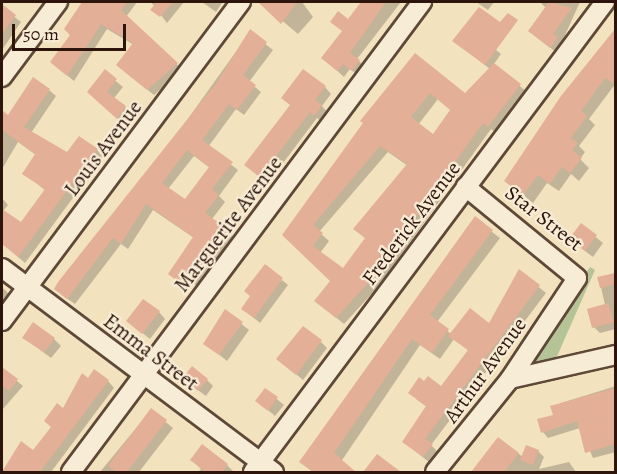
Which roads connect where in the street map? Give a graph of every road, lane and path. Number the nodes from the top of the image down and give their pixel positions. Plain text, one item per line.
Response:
1 (58, 2) edge
2 (241, 2) edge
3 (422, 2) edge
4 (605, 2) edge
5 (2, 77) edge
6 (466, 187) junction
7 (2, 268) edge
8 (27, 287) junction
9 (568, 292) joint
10 (2, 321) edge
11 (615, 355) edge
12 (144, 375) junction
13 (510, 379) junction
14 (263, 469) edge
15 (71, 472) edge
16 (435, 472) edge

1 - 5 street
2 - 8 street, Louis Avenue
3 - 12 street, Marguerite Avenue
4 - 6 street, Frederick Avenue
6 - 9 street, Star Street
6 - 14 street, Frederick Avenue
7 - 8 street, Emma Street
8 - 10 street, Louis Avenue
8 - 12 street, Emma Street
9 - 13 street, Arthur Avenue
11 - 13 street
12 - 14 street, Emma Street
12 - 15 street, Marguerite Avenue
13 - 16 street, Arthur Avenue

